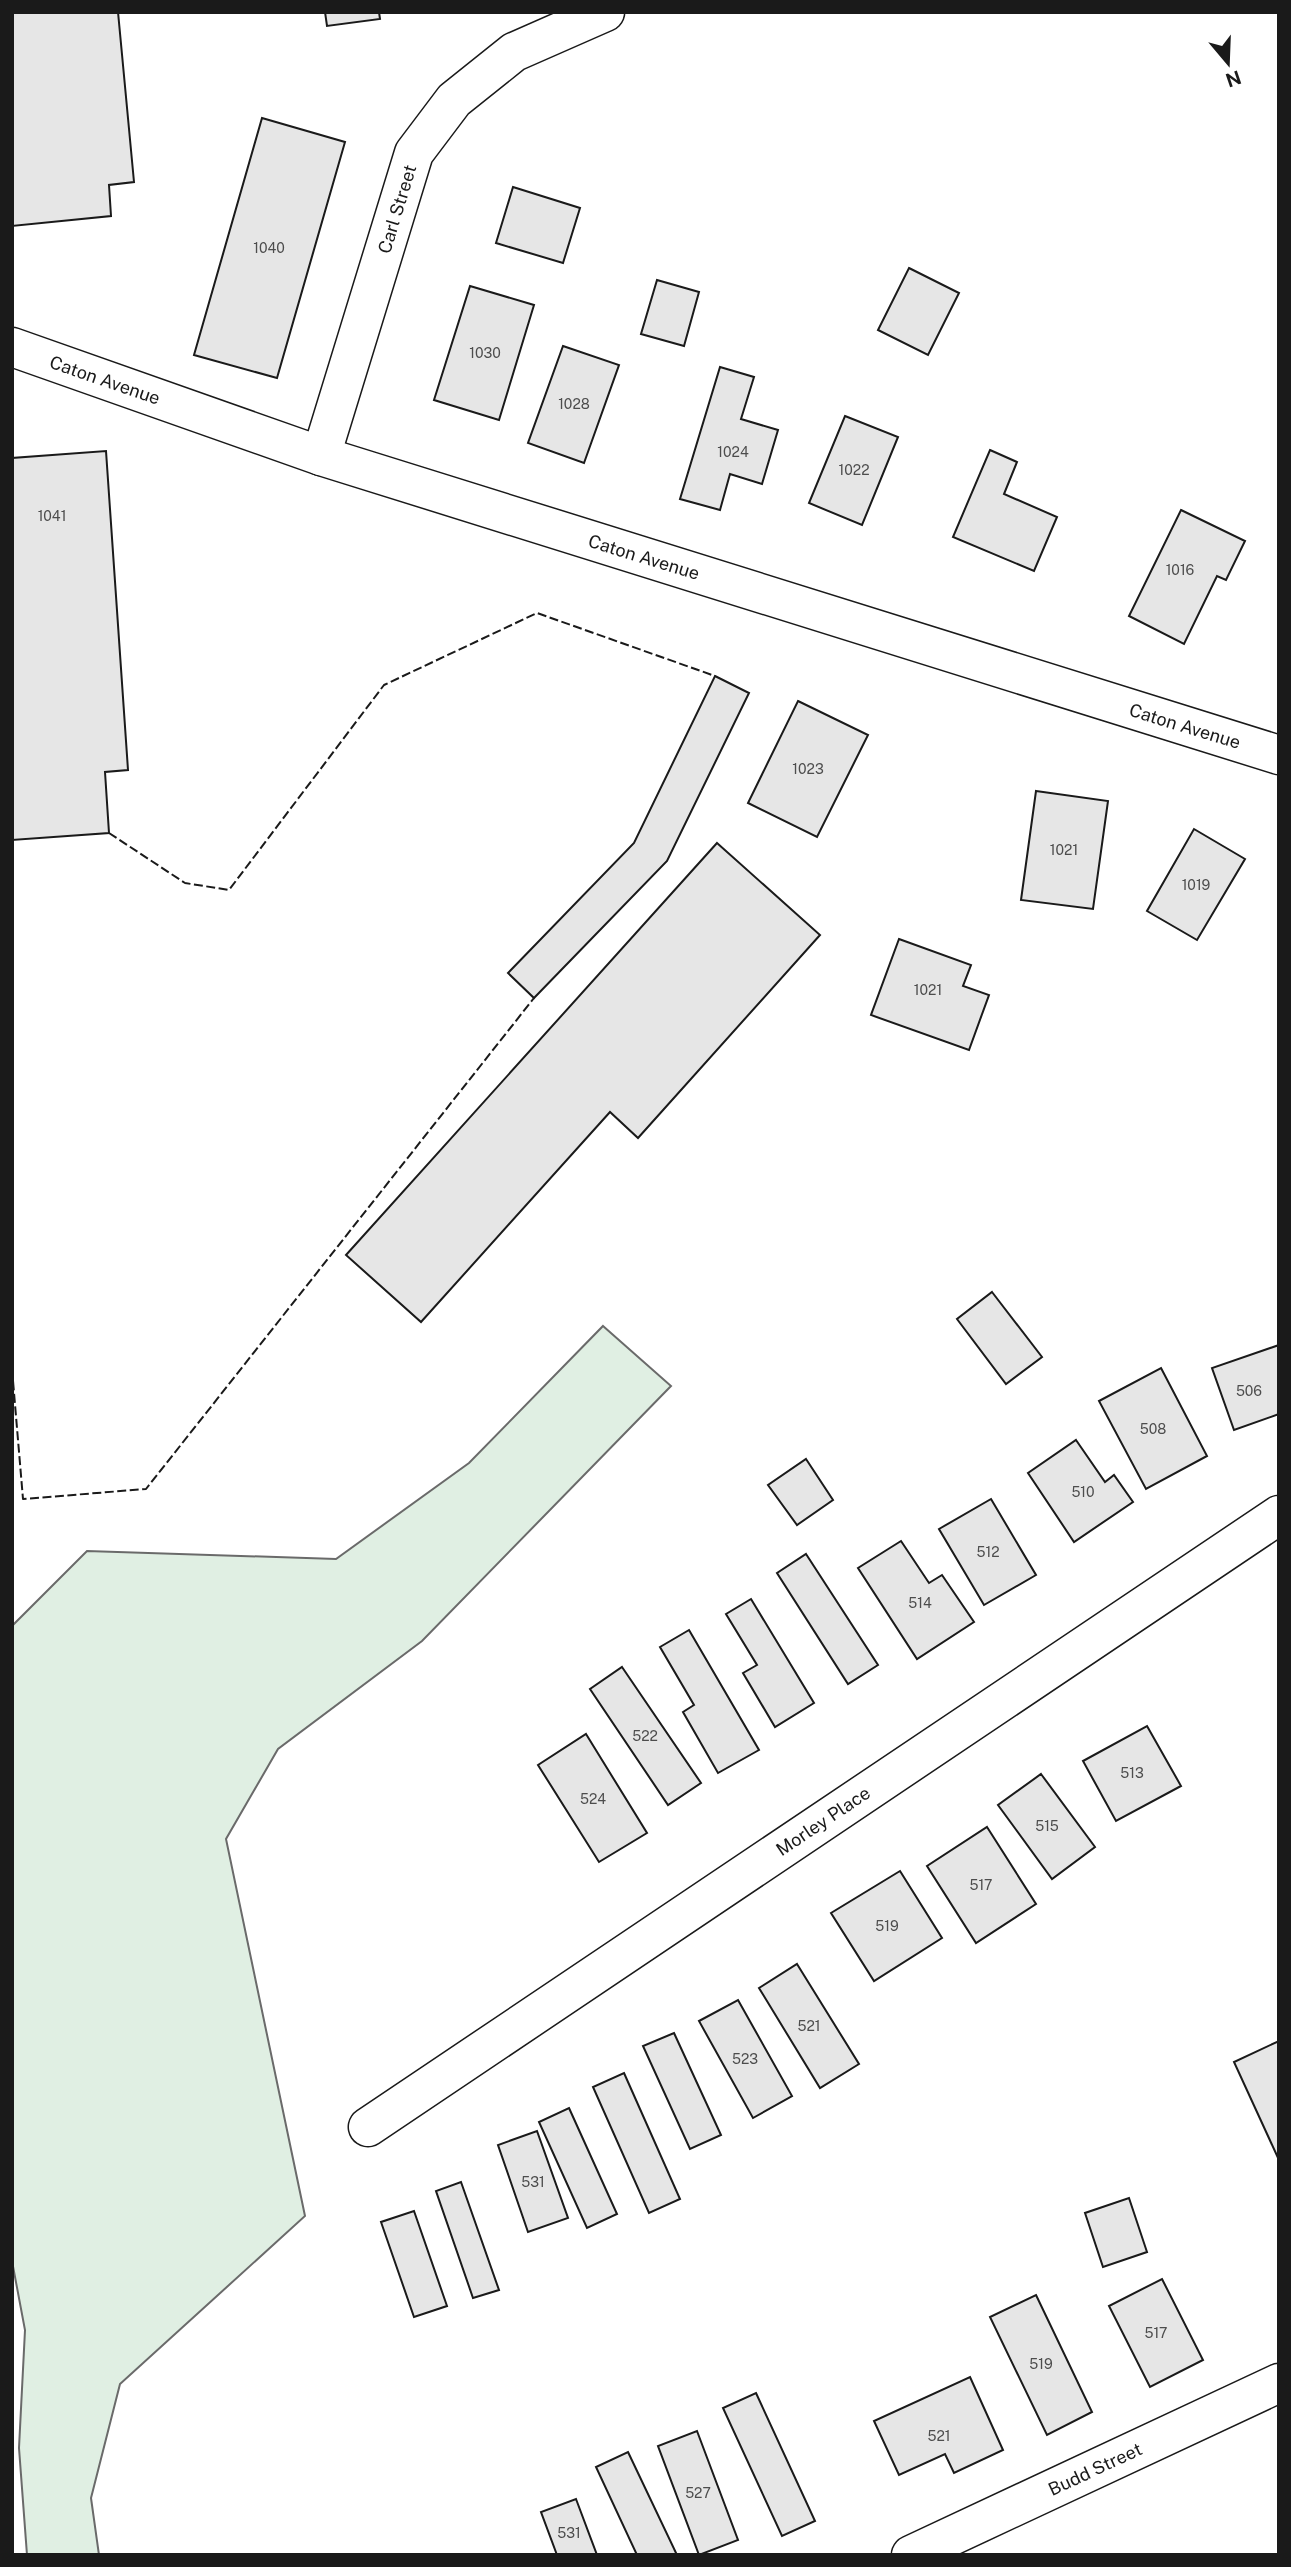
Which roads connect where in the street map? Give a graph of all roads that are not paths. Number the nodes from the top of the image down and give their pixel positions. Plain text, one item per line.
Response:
1 (605, 12) edge
2 (12, 347) edge
3 (321, 456) junction
4 (1279, 755) edge
5 (1279, 1515) edge
6 (368, 2127) dead end
7 (1279, 2383) edge
8 (911, 2555) edge

1 - 3 street, Carl Street
2 - 3 street, Caton Avenue
3 - 4 street, Caton Avenue
5 - 6 street, Morley Place
7 - 8 street, Budd Street

